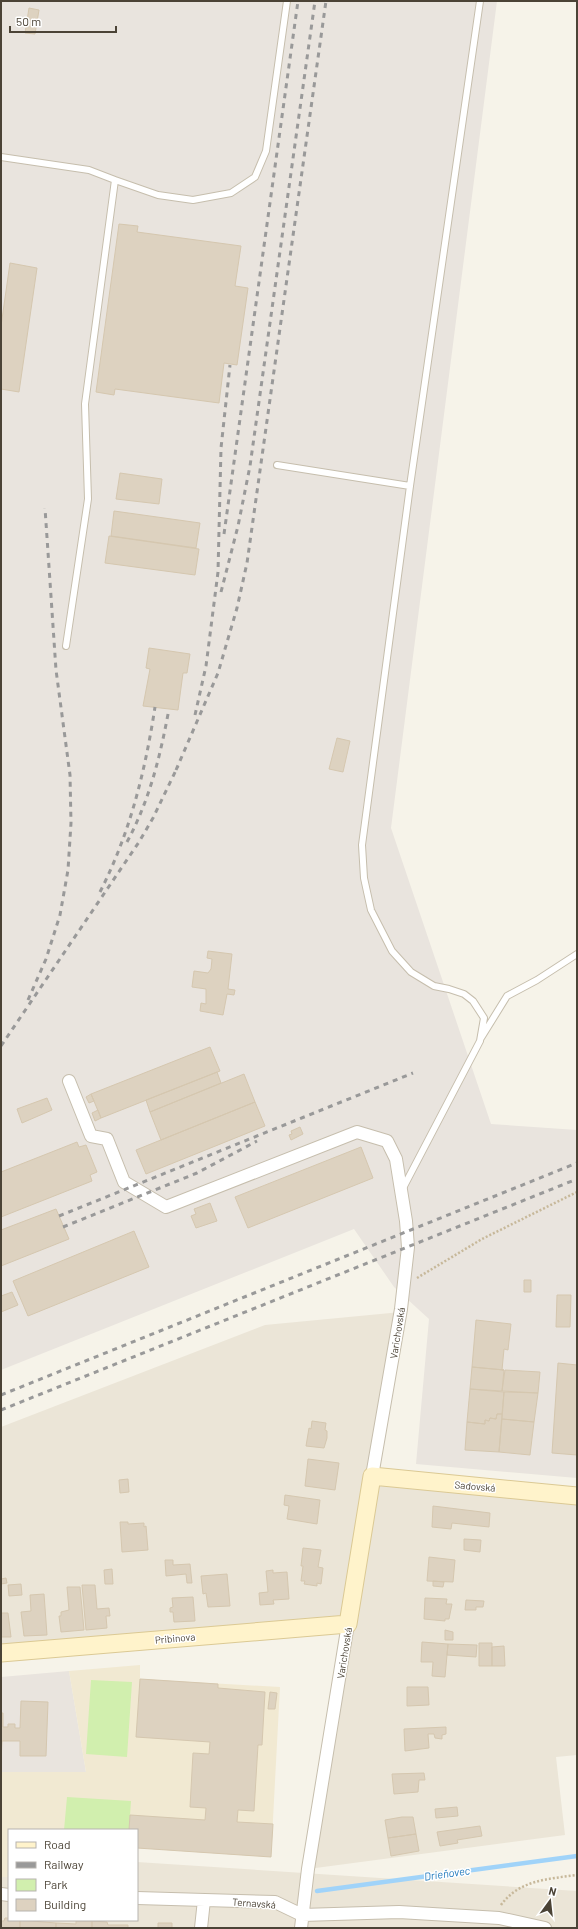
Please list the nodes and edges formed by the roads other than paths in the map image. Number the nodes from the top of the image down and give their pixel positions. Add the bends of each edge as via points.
1 (287, 1) edge
2 (480, 1) edge
3 (1, 157) edge
4 (115, 180) junction
5 (277, 465) dead end
6 (410, 486) junction
7 (66, 646) dead end
8 (577, 954) edge
9 (480, 1041) junction
10 (69, 1081) dead end
11 (402, 1192) junction
12 (372, 1476) junction
13 (577, 1496) edge
14 (348, 1624) junction
15 (1, 1653) edge
16 (138, 1898) edge
17 (204, 1900) junction
18 (302, 1915) junction
19 (478, 1922) edge
20 (202, 1928) edge
21 (301, 1928) edge
22 (545, 1928) edge

1 - 4 lane via 266,151 255,177 230,193 193,200 158,195
2 - 6 lane
3 - 4 lane via 89,170
4 - 7 lane via 85,404 88,500
5 - 6 lane
6 - 9 lane via 362,845 364,878 371,910 392,951 412,972 434,986 464,994 473,1001 484,1018
8 - 9 lane via 507,996
9 - 11 lane
10 - 11 street, Varichovská via 91,1136 107,1139 124,1182 166,1207 357,1132 387,1141 396,1159
11 - 12 street, Varichovská via 408,1247 401,1313
12 - 13 street, Sadovská
12 - 14 street, Varichovská
14 - 15 street, Pribinova
14 - 18 street, Varichovská
16 - 17 street, Ternavská
17 - 18 street, Ternavská via 275,1902
17 - 20 street
18 - 19 street via 399,1912
18 - 21 street, Varichovská
19 - 22 street via 499,1918

